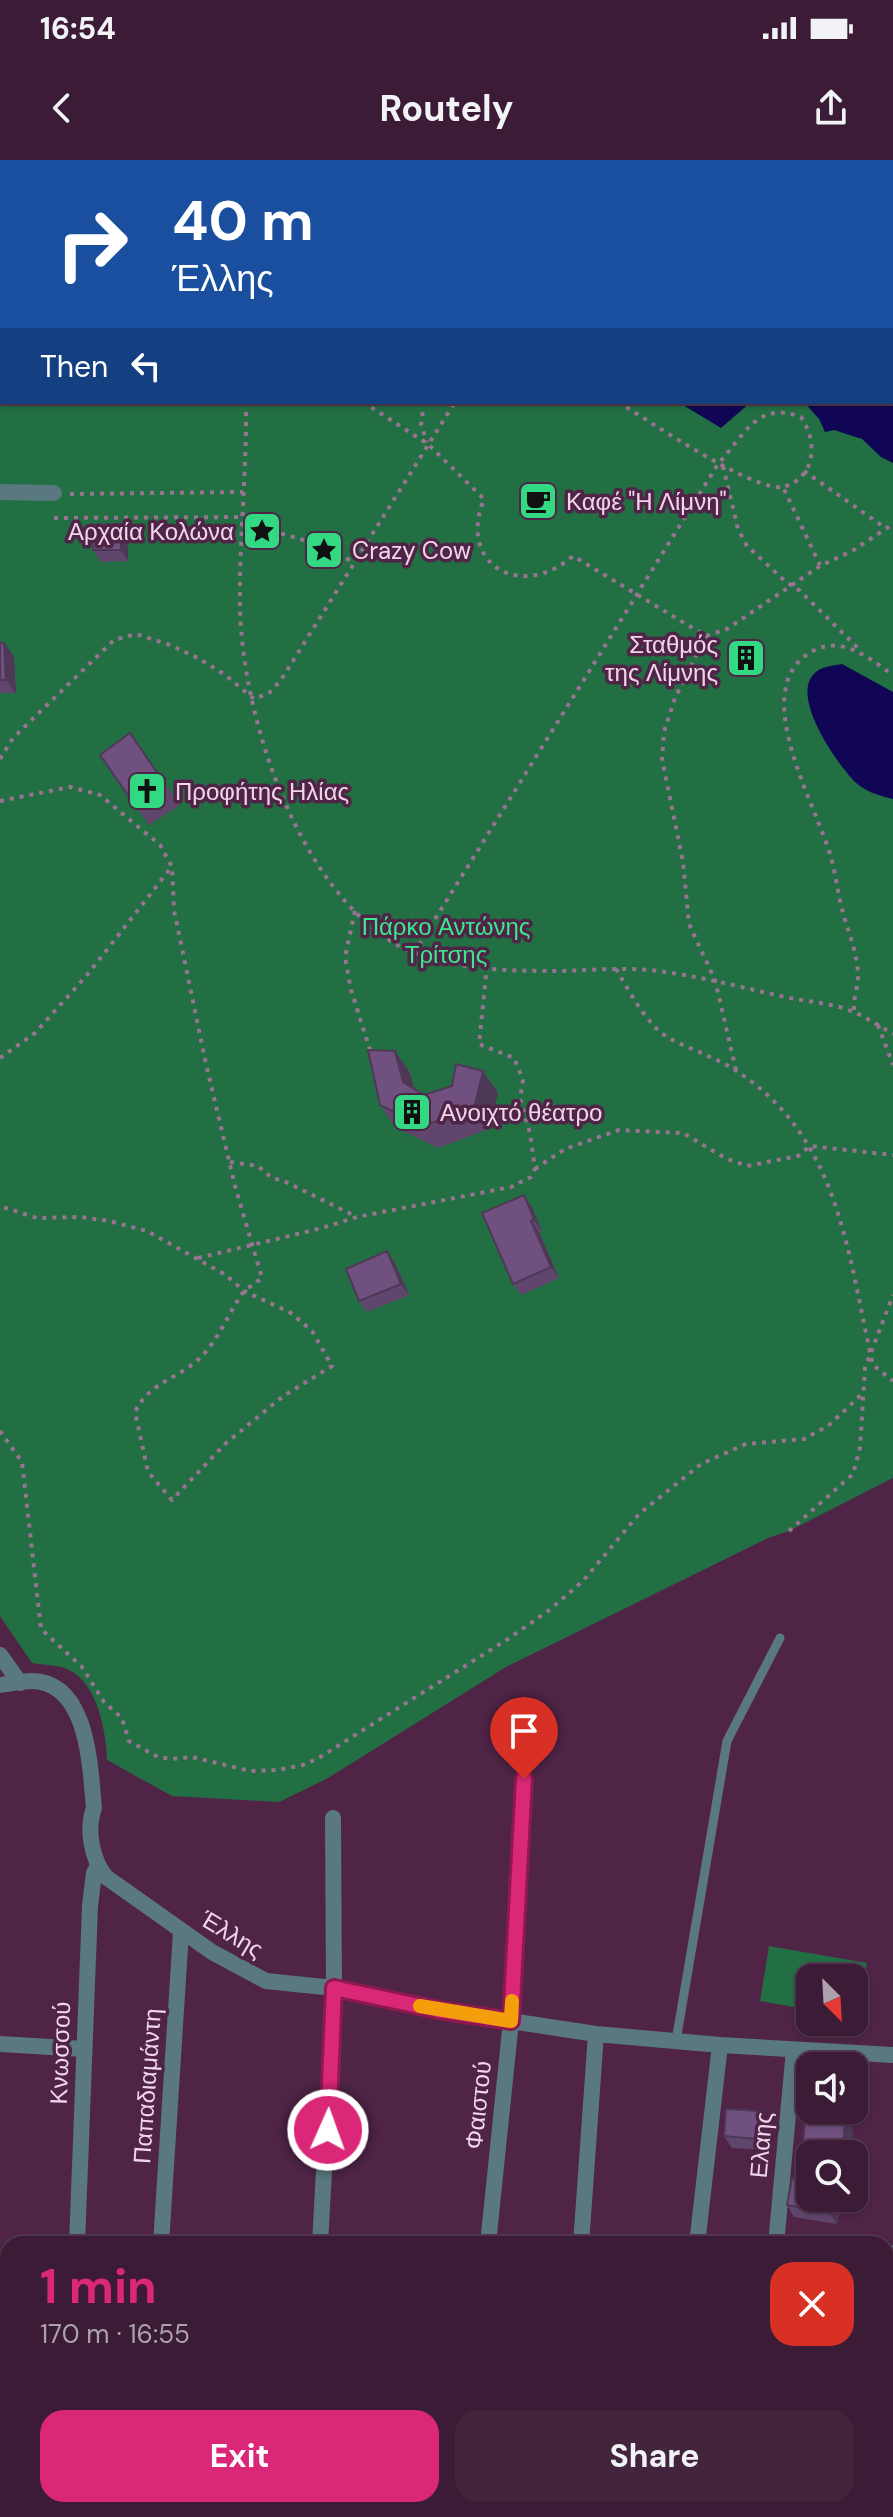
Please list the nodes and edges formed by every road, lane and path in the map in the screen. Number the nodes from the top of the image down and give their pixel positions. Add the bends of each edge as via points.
1 (246, 404) edge
2 (366, 404) edge
3 (424, 404) edge
4 (454, 404) edge
5 (621, 404) edge
6 (428, 444) junction
7 (720, 465) junction
8 (804, 471) junction
9 (783, 487) junction
10 (0, 492) edge
11 (243, 492) junction
12 (54, 493) joint
13 (242, 517) junction
14 (54, 518) dead end
15 (893, 524) edge
16 (242, 525) junction
17 (885, 528) junction
18 (355, 563) junction
19 (820, 566) junction
20 (791, 585) junction
21 (635, 595) junction
22 (706, 636) junction
23 (862, 651) junction
24 (893, 675) edge
25 (254, 699) junction
26 (0, 759) edge
27 (0, 801) edge
28 (172, 867) junction
29 (355, 911) junction
30 (414, 953) junction
31 (487, 966) junction
32 (616, 969) junction
33 (715, 980) junction
34 (854, 1012) junction
35 (878, 1025) junction
36 (893, 1034) edge
37 (371, 1053) edge
38 (0, 1058) edge
39 (893, 1065) edge
40 (736, 1071) junction
41 (810, 1146) junction
42 (893, 1155) edge
43 (230, 1162) junction
44 (535, 1169) junction
45 (0, 1206) edge
46 (357, 1217) junction
47 (253, 1244) junction
48 (198, 1258) junction
49 (244, 1291) junction
50 (893, 1295) edge
51 (870, 1355) junction
52 (893, 1381) edge
53 (861, 1395) junction
54 (0, 1431) edge
55 (789, 1531) dead end
56 (780, 1638) dead end
57 (0, 1655) edge
58 (20, 1683) junction
59 (0, 1685) edge
60 (524, 1779) dead end
61 (333, 1818) dead end
62 (98, 1866) junction
63 (181, 1932) junction
64 (334, 1988) junction
65 (511, 2021) junction
66 (596, 2034) junction
67 (676, 2041) junction
68 (0, 2044) edge
69 (720, 2045) junction
70 (84, 2049) junction
71 (794, 2050) junction
72 (893, 2055) edge
73 (77, 2236) edge
74 (162, 2236) edge
75 (320, 2236) edge
76 (489, 2236) edge
77 (582, 2236) edge
78 (698, 2236) edge
79 (777, 2236) edge

1 - 11 path
2 - 6 path
3 - 6 path via 421,425
4 - 6 path
5 - 7 path
6 - 18 path
6 - 21 path via 484,499 478,535 482,549 505,573 527,578 554,570 573,556
7 - 8 path via 761,416 778,411 801,417 810,429 813,451
7 - 9 path
7 - 20 path via 747,546
7 - 21 path
8 - 9 path
8 - 17 path
9 - 19 path
10 - 12 street
11 - 12 path
11 - 13 path
13 - 14 path
13 - 16 path
15 - 17 path
16 - 18 path via 300,537
16 - 25 path via 240,608
17 - 19 path
18 - 25 path via 281,680
19 - 20 path
20 - 22 path via 727,629
20 - 23 path
21 - 22 path
21 - 30 path
22 - 33 path via 675,698 662,759 683,862 689,924
23 - 24 path
23 - 34 path via 835,646 809,653 793,671 785,705 795,766 832,859 855,956
25 - 26 path via 198,658 136,634 114,640 13,738
25 - 29 path via 289,812 331,883
27 - 28 path via 70,787 100,795 160,845
28 - 38 path via 35,1033
28 - 43 path via 174,910
29 - 30 path
29 - 37 path via 345,957
30 - 31 path
31 - 32 path
31 - 44 path via 479,1044 514,1058 523,1080 520,1099
32 - 33 path
32 - 40 path via 658,1031
33 - 34 path
33 - 40 path
34 - 35 path
35 - 36 path
35 - 39 path
40 - 41 path via 777,1103
41 - 42 path
41 - 44 path via 798,1156 747,1166 683,1133 619,1130 565,1149
41 - 51 path via 840,1214
43 - 46 path via 258,1166 272,1178
43 - 47 path
44 - 46 path via 511,1187
45 - 48 path via 37,1218 109,1221 147,1231
46 - 47 path
47 - 48 path
47 - 49 path via 262,1278
48 - 49 path
49 - 49 path via 291,1313 312,1331 332,1366 282,1397 225,1444 172,1500 148,1472 135,1412 146,1393 204,1354
50 - 51 path
51 - 52 path via 873,1365
51 - 53 path
53 - 54 path via 828,1426 804,1439 746,1444 701,1464 639,1514 583,1581 548,1611 317,1759 278,1770 250,1771 192,1757 158,1757 129,1741 122,1718 104,1702 82,1667 41,1629 22,1462
53 - 55 path via 860,1448 853,1474
56 - 67 lane via 727,1741
57 - 58 street
58 - 59 street
58 - 62 street via 42,1682 62,1693 78,1718 86,1738
60 - 65 street, Φαιστού
61 - 64 street
62 - 63 street, Έλλης via 118,1888
62 - 70 street, Κνωσσού via 90,1906
63 - 64 street, Έλλης via 266,1981
63 - 74 street, Παπαδιαμάντη
64 - 65 street, Έλλης
64 - 75 street
65 - 66 street, Έλλης
65 - 76 street, Φαιστού
66 - 67 street, Έλλης
66 - 77 street
67 - 69 street, Έλλης
68 - 70 street
69 - 71 street, Έλλης
69 - 78 street
70 - 73 street, Κνωσσού
71 - 72 street, Έλλης
71 - 79 street, Ελαης

